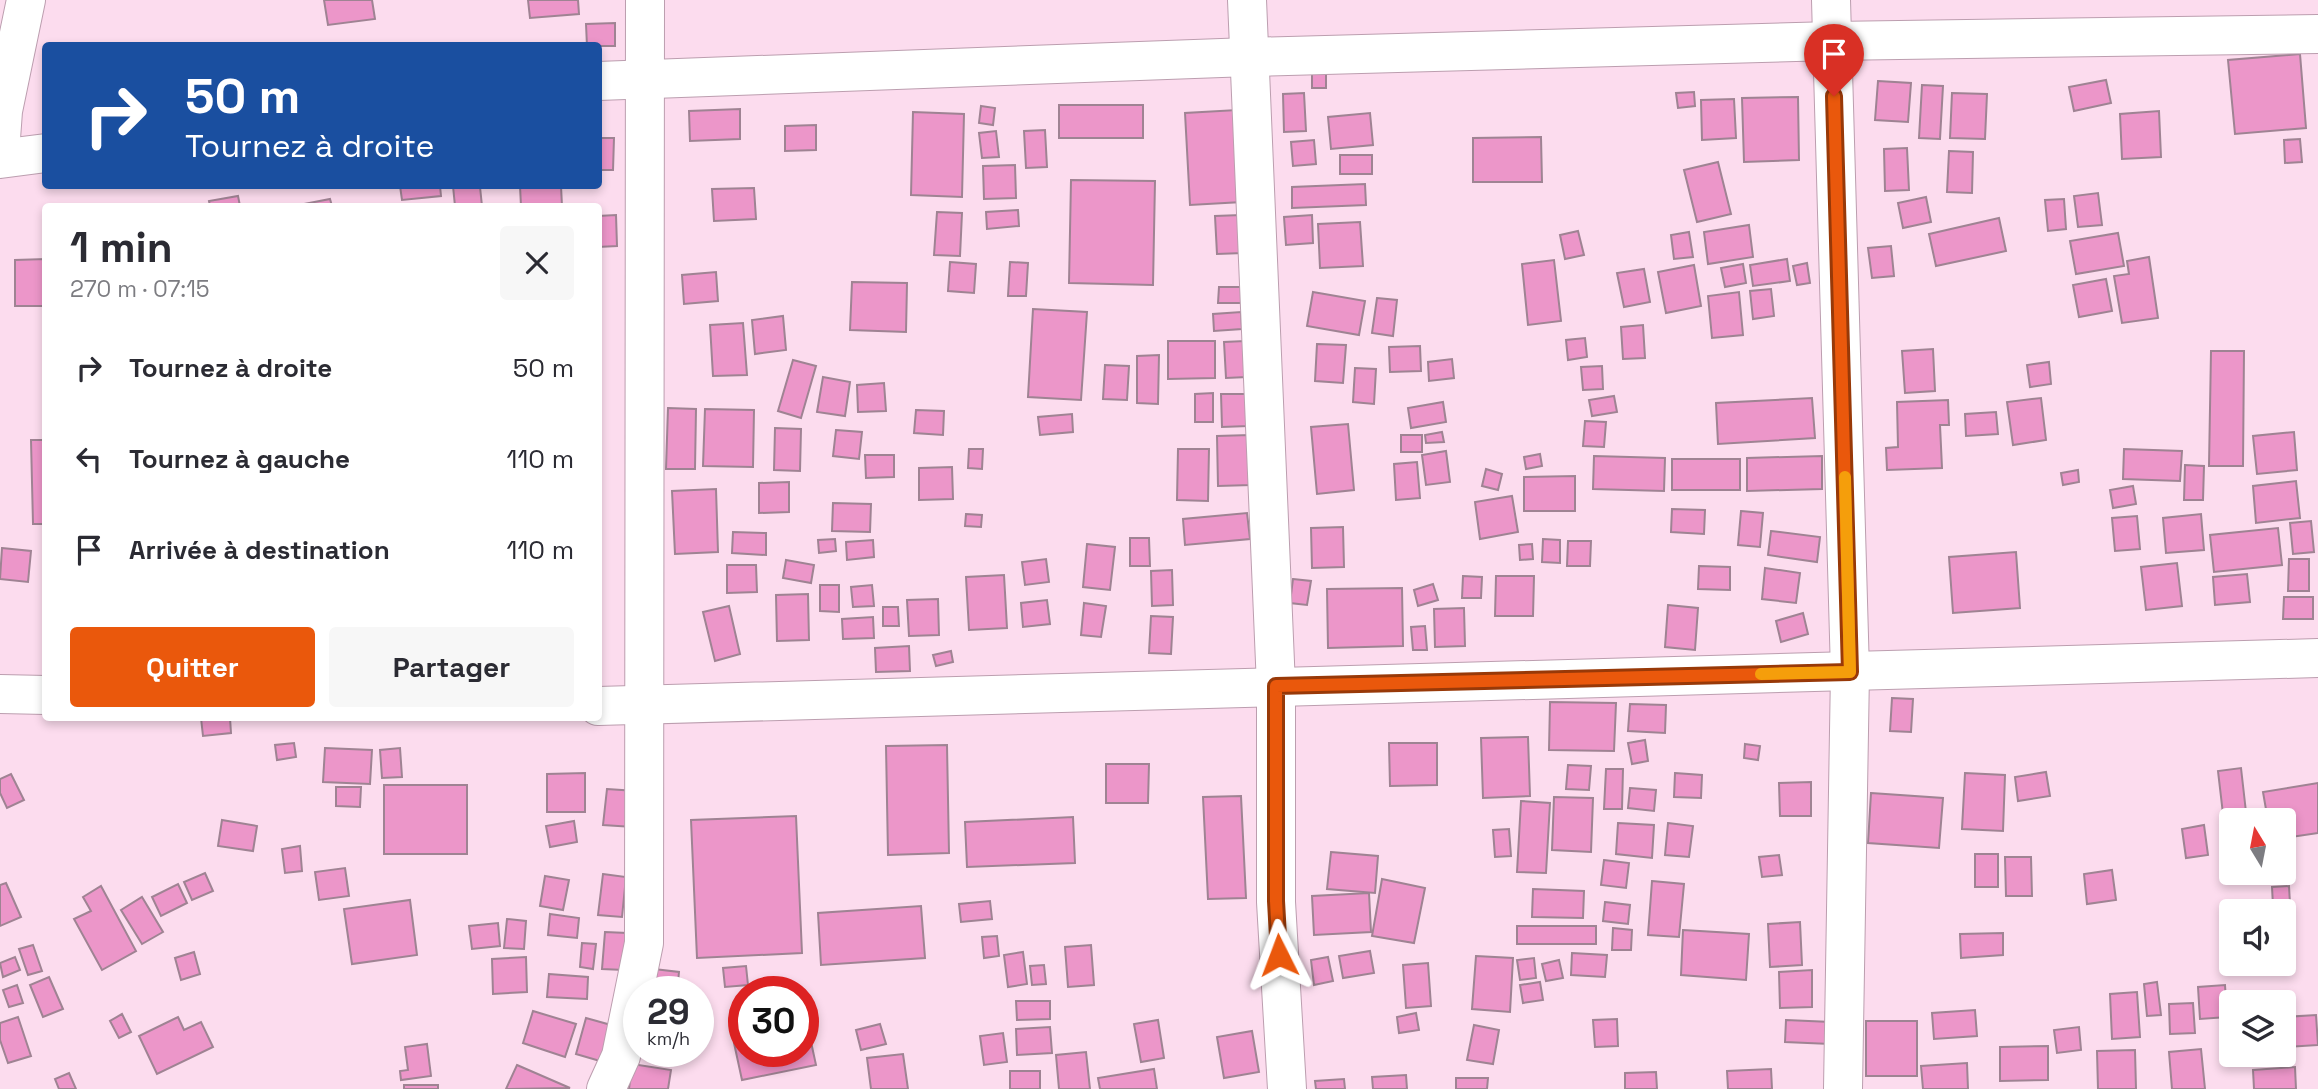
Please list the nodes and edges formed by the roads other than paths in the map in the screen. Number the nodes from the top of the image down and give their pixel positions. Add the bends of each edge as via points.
1 (26, 0) edge
2 (645, 0) edge
3 (1247, 0) edge
4 (1831, 0) edge
5 (2318, 34) edge
6 (1832, 41) junction
7 (1249, 57) junction
8 (646, 78) junction
9 (602, 80) edge
10 (0, 152) edge
11 (42, 154) edge
12 (0, 159) edge
13 (2318, 658) edge
14 (1850, 672) junction
15 (1276, 686) junction
16 (0, 694) edge
17 (42, 695) edge
18 (602, 706) edge
19 (645, 706) junction
20 (606, 1089) edge
21 (1287, 1089) edge
22 (1843, 1089) edge

1 - 10 street via 3,111
2 - 8 street
3 - 7 street
4 - 6 street
5 - 6 street
6 - 7 street
6 - 14 street
7 - 8 street
7 - 15 street
8 - 9 street
8 - 19 street
11 - 12 street
13 - 14 street
14 - 15 street
14 - 22 street
15 - 19 street
15 - 21 street via 1276,901
16 - 17 street
18 - 19 street
19 - 20 street via 645,943 621,1056

